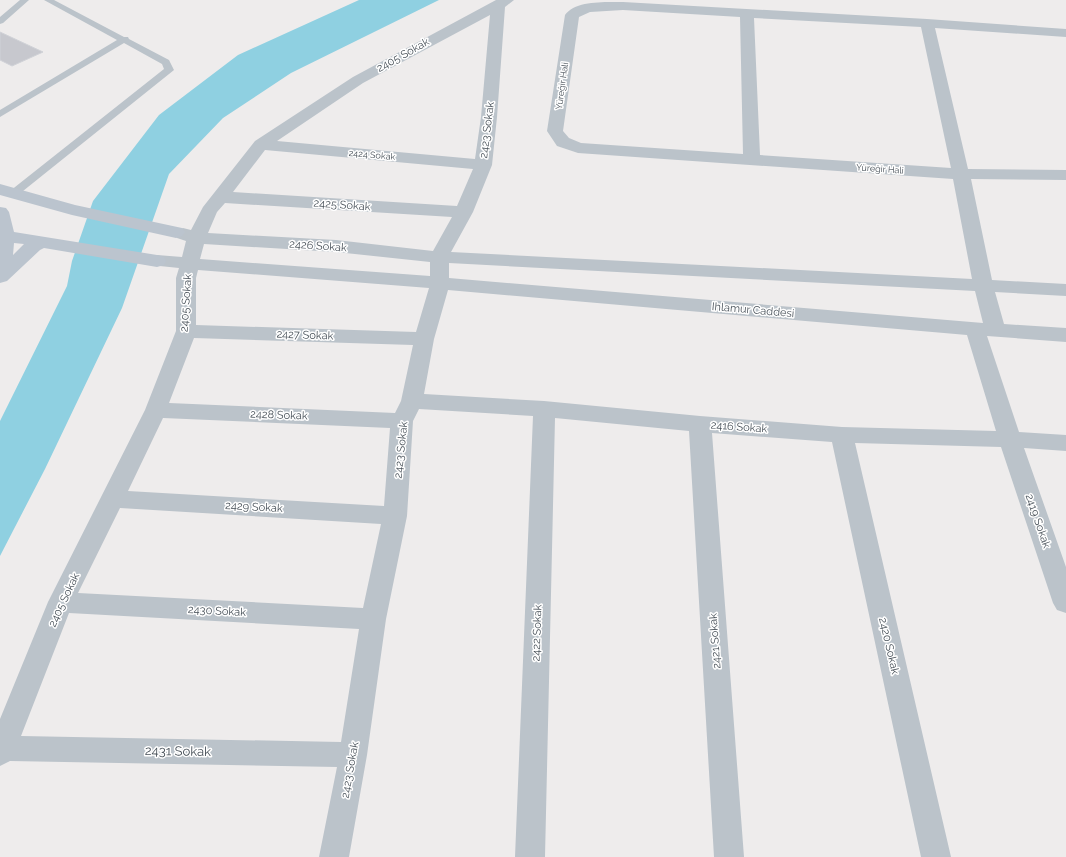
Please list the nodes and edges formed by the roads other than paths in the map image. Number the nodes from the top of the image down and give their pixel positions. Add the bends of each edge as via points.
1 (25, 0) edge
2 (48, 0) edge
3 (503, 3) edge
4 (747, 13) junction
5 (0, 21) edge
6 (927, 23) junction
7 (1066, 33) edge
8 (125, 40) junction
9 (0, 114) edge
10 (261, 145) junction
11 (752, 160) junction
12 (483, 165) junction
13 (961, 174) junction
14 (1066, 175) edge
15 (7, 191) edge
16 (220, 197) junction
17 (0, 212) edge
18 (464, 212) junction
19 (176, 232) joint
20 (3, 235) edge
21 (196, 238) junction
22 (50, 243) junction
23 (439, 257) junction
24 (157, 261) joint
25 (190, 263) junction
26 (0, 276) edge
27 (440, 283) junction
28 (983, 285) junction
29 (1066, 290) edge
30 (985, 330) junction
31 (186, 331) junction
32 (1066, 335) edge
33 (424, 339) junction
34 (412, 401) junction
35 (544, 409) junction
36 (156, 410) junction
37 (402, 421) junction
38 (700, 424) junction
39 (842, 435) junction
40 (1010, 439) junction
41 (1066, 443) edge
42 (113, 499) junction
43 (395, 516) junction
44 (61, 602) junction
45 (1066, 602) edge
46 (373, 619) junction
47 (1, 751) edge
48 (353, 755) junction
49 (334, 857) edge
50 (530, 857) edge
51 (729, 857) edge
52 (936, 857) edge

1 - 5 lane
2 - 8 lane
3 - 10 street, 2405 Sokak via 358,80
3 - 12 street, 2423 Sokak
4 - 6 street, Yüreğir Hali
4 - 11 street
4 - 11 street, Yüreğir Hali via 623,6 581,9 572,15 555,131 563,142 578,148
6 - 7 street, Yüreğir Hali
6 - 13 street
8 - 9 lane
8 - 15 lane via 166,62 169,70
10 - 12 street, 2424 Sokak
10 - 16 street, 2405 Sokak
11 - 13 street, Yüreğir Hali
12 - 18 street, 2423 Sokak
13 - 14 street, Yüreğir Hali
13 - 28 street
15 - 19 main road via 72,210
16 - 18 street, 2425 Sokak
16 - 21 street, 2405 Sokak via 209,211
17 - 20 main road
18 - 23 street, 2423 Sokak
19 - 21 street, 2426 Sokak
20 - 22 main road
20 - 26 main road
21 - 23 street, 2426 Sokak via 336,246
21 - 25 street, 2405 Sokak
22 - 24 main road
22 - 26 main road via 33,246
23 - 27 street, 2423 Sokak
23 - 28 street
24 - 25 street, Ihlamur Caddesi
25 - 27 street, Ihlamur Caddesi
25 - 31 street, 2405 Sokak via 186,278
27 - 30 street, Ihlamur Caddesi
27 - 33 street, 2423 Sokak
28 - 29 street
28 - 30 street
30 - 32 street, Ihlamur Caddesi
30 - 40 street, 2419 Sokak
31 - 33 street, 2427 Sokak
31 - 36 street, 2405 Sokak
33 - 34 street, 2423 Sokak
34 - 35 street, 2416 Sokak
34 - 37 street, 2423 Sokak
35 - 38 street, 2416 Sokak
35 - 50 street, 2422 Sokak
36 - 37 street, 2428 Sokak
36 - 42 street, 2405 Sokak
37 - 43 street, 2423 Sokak
38 - 39 street, 2416 Sokak
38 - 51 street, 2421 Sokak
39 - 40 street, 2416 Sokak
39 - 52 street, 2420 Sokak
40 - 41 street, 2416 Sokak
40 - 45 street, 2419 Sokak
42 - 43 street, 2429 Sokak
42 - 44 street, 2405 Sokak
43 - 46 street, 2423 Sokak
44 - 46 street, 2430 Sokak
44 - 47 street, 2405 Sokak
46 - 48 street, 2423 Sokak
47 - 48 street, 2431 Sokak
48 - 49 street, 2423 Sokak

